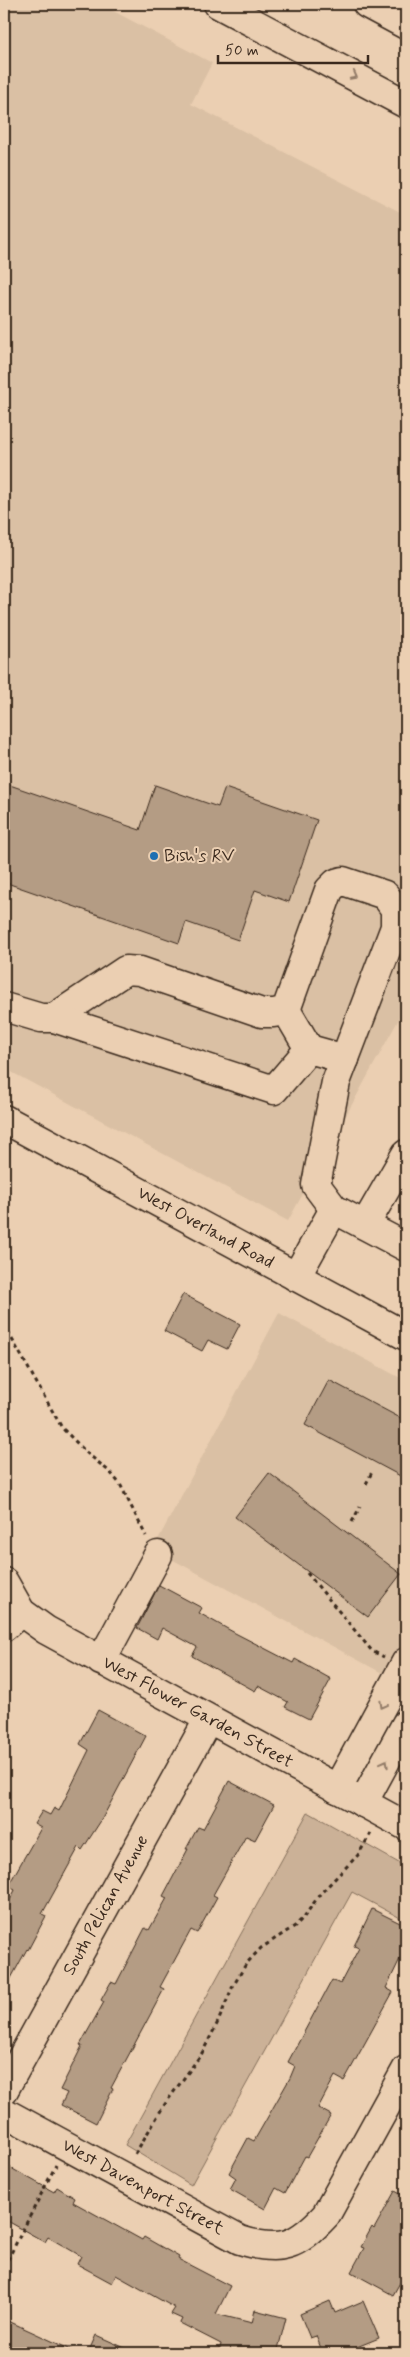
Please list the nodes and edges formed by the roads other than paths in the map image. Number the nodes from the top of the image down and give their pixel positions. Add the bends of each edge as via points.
1 (218, 4) edge
2 (367, 4) edge
3 (406, 24) edge
4 (406, 104) edge
5 (4, 1007) edge
6 (286, 1010) junction
7 (54, 1018) junction
8 (309, 1049) junction
9 (345, 1059) junction
10 (4, 1119) edge
11 (406, 1154) edge
12 (334, 1209) junction
13 (365, 1225) junction
14 (406, 1247) edge
15 (296, 1277) junction
16 (406, 1336) edge
17 (158, 1555) road end
18 (4, 1582) edge
19 (12, 1620) edge
20 (396, 1660) edge
21 (101, 1661) junction
22 (208, 1720) junction
23 (406, 1724) edge
24 (337, 1789) junction
25 (364, 1803) junction
26 (406, 1826) edge
27 (406, 2070) edge
28 (4, 2090) edge
29 (4, 2112) edge

1 -> 4 main road
2 - 3 main road
5 - 7 main road via 41,1018
6 - 7 main road via 262,1012 140,971 126,970
6 - 8 main road
6 - 9 main road via 328,890 343,881 385,895 395,909 395,927
7 - 8 main road via 274,1090
8 - 9 main road
9 - 12 main road via 336,1082 316,1185
10 - 15 main road, West Overland Road
11 - 13 main road
12 - 13 main road
12 - 15 main road
13 - 14 main road
15 - 16 main road, West Overland Road
17 - 21 main road
18 - 19 main road, West Flower Garden Street
19 - 21 main road, West Flower Garden Street via 46,1630
20 -> 24 main road
21 - 22 main road, West Flower Garden Street
22 - 24 main road, West Flower Garden Street
22 - 28 main road, South Pelican Avenue
25 -> 23 main road
24 - 25 main road, West Flower Garden Street
25 - 26 main road, West Flower Garden Street
27 - 29 main road, West Davenport Street via 326,2215 308,2234 286,2245 262,2247 240,2240

